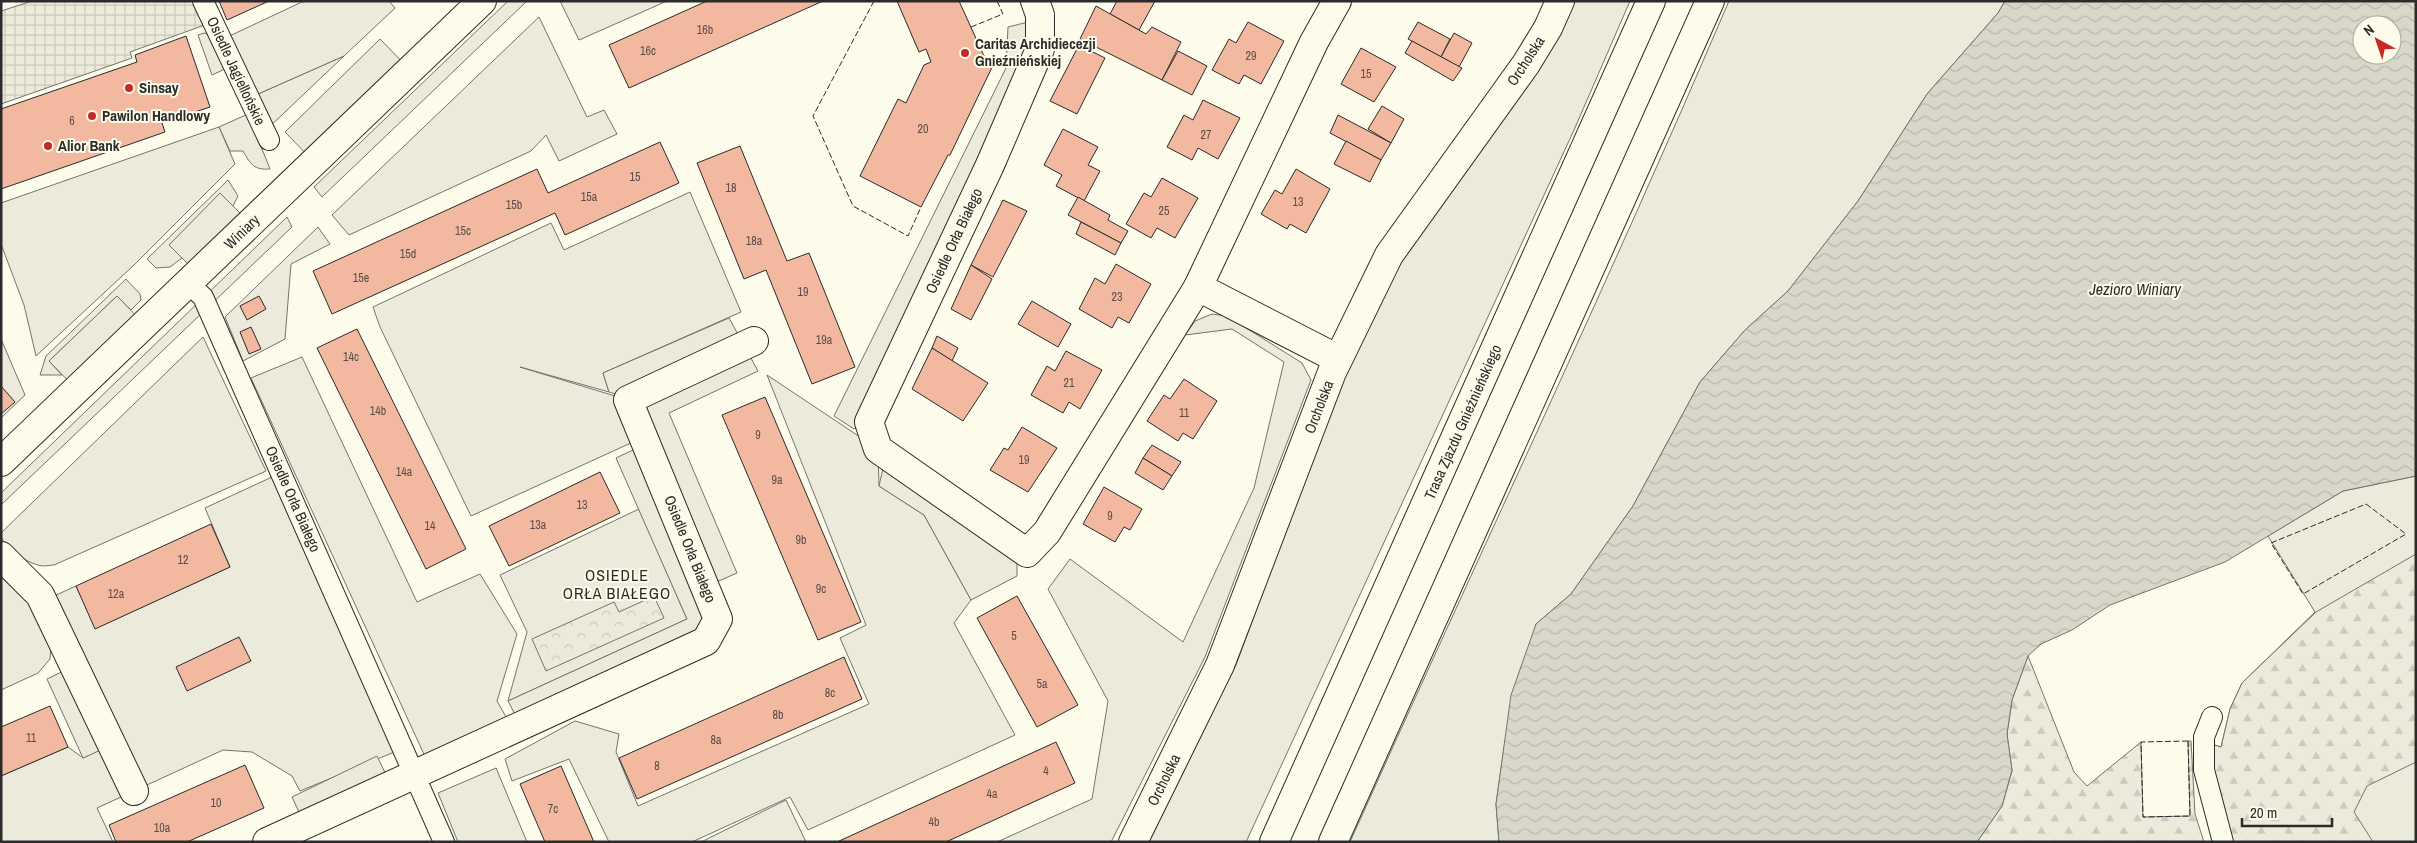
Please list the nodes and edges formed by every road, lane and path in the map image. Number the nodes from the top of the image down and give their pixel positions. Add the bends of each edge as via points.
1 (203, 1) edge
2 (1035, 1) edge
3 (1337, 1) edge
4 (1560, 1) edge
5 (1651, 1) edge
6 (1710, 1) edge
7 (481, 2) edge
8 (269, 140) dead end
9 (188, 283) junction
10 (1198, 287) junction
11 (754, 342) dead end
12 (1338, 359) junction
13 (1, 462) edge
14 (1, 556) edge
15 (2212, 717) dead end
16 (416, 774) junction
17 (134, 791) dead end
18 (267, 842) edge
19 (444, 842) edge
20 (1133, 842) edge
21 (1274, 842) edge
22 (1333, 842) edge
23 (2223, 842) edge

1 - 8 street, Osiedle Jagiellońskie
2 - 10 street, Osiedle Orła Białego via 1040,15 1040,49 990,165 869,422 878,449 1027,554 1047,532
3 - 10 street via 1310,50
4 - 12 street, Orcholska via 1526,64 1389,254
5 - 21 street, Trasa Zjazdu Gnieźnieńskiego
6 - 22 street
7 - 9 street, Winiary
9 - 13 street, Winiary
9 - 16 street, Osiedle Orła Białego via 203,297
10 - 12 street
11 - 16 street, Osiedle Orła Białego via 628,400 718,619 706,642
12 - 20 street, Orcholska via 1220,665
14 - 17 street via 40,595
15 - 23 street via 2204,738 2204,770
16 - 18 street, Osiedle Orła Białego
16 - 19 street, Osiedle Orła Białego

